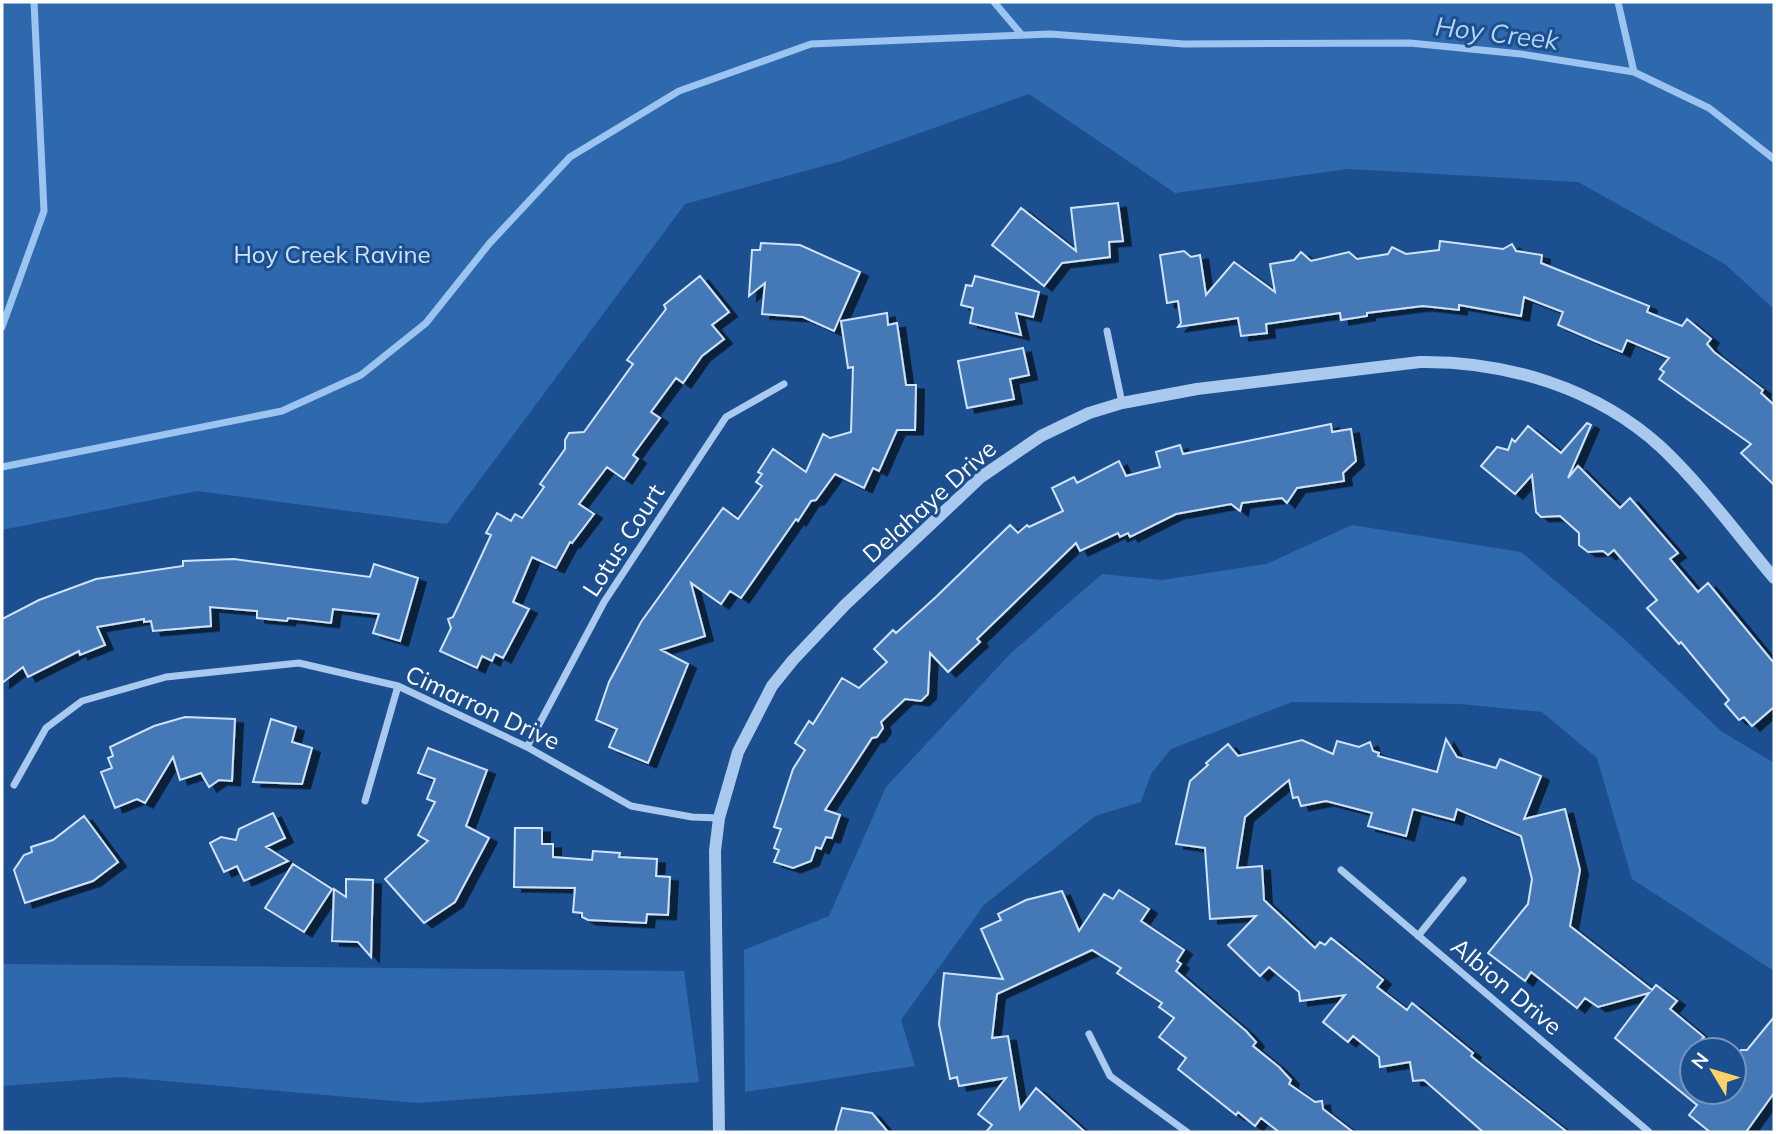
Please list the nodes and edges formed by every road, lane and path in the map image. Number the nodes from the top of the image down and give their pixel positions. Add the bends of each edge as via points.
1 (1107, 331) dead end
2 (784, 384) dead end
3 (1122, 403) junction
4 (1774, 578) edge
5 (398, 686) junction
6 (527, 747) junction
7 (14, 785) dead end
8 (365, 801) dead end
9 (719, 818) junction
10 (1340, 870) dead end
11 (1463, 880) dead end
12 (1418, 936) junction
13 (1089, 1034) dead end
14 (719, 1132) edge
15 (1187, 1132) edge
16 (1649, 1132) edge

1 - 3 street
2 - 6 street, Lotus Court via 726,417 604,602
3 - 4 street, Delahaye Drive via 1197,389 1420,362 1485,366 1532,376 1605,407 1661,448
3 - 9 street, Delahaye Drive via 1065,423 1003,460 814,636 772,686 756,715 738,752
5 - 6 street, Cimarron Drive
5 - 7 street, Cimarron Drive via 299,663 166,677 82,701 46,728
5 - 8 street
6 - 9 street, Cimarron Drive via 631,806
9 - 14 street, Delahaye Drive via 715,851
10 - 12 street, Albion Drive
11 - 12 street
12 - 16 street, Albion Drive
13 - 15 street via 1110,1076

